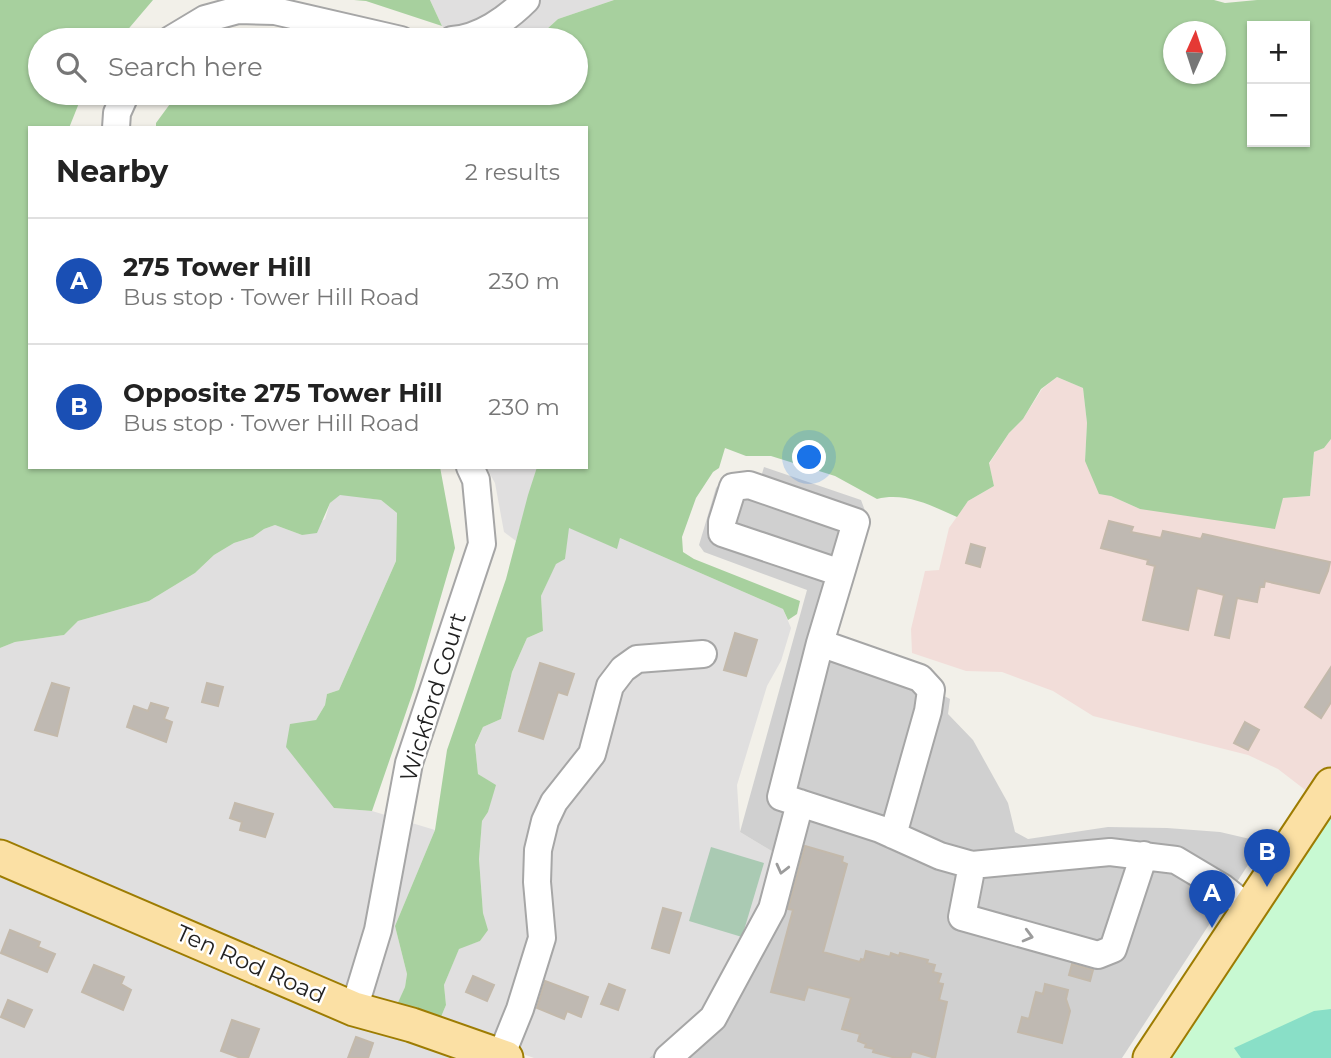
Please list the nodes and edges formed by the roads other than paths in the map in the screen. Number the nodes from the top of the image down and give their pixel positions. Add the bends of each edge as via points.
1 (526, 0) edge
2 (190, 28) edge
3 (349, 28) edge
4 (489, 28) edge
5 (121, 105) edge
6 (116, 126) edge
7 (471, 469) edge
8 (841, 573) junction
9 (820, 643) junction
10 (703, 654) dead end
11 (1331, 785) edge
12 (800, 803) junction
13 (893, 835) junction
14 (1144, 855) junction
15 (0, 857) edge
16 (972, 865) junction
17 (1248, 908) junction
18 (354, 1009) junction
19 (504, 1057) edge
20 (668, 1058) edge
21 (1150, 1058) edge

1 - 4 street
2 - 3 street via 238,10 275,11
5 - 6 street
7 - 18 street, Wickford Court via 482,544 409,763 378,930
8 - 8 street via 722,533 733,487 750,485 856,522
8 - 9 street
9 - 12 street via 780,797
9 - 13 street via 920,678 931,690
10 - 19 street via 637,659 610,686 593,754 554,802 545,821 537,850 542,938
11 - 17 main road
12 - 13 street
12 -> 20 street via 772,909 713,1018
13 - 16 street
14 - 16 street via 1111,852
16 -> 14 street via 962,918 1098,955 1113,948
14 - 17 street via 1176,860
15 - 18 main road, Ten Rod Road
17 - 21 main road
18 - 19 main road, Ten Rod Road

